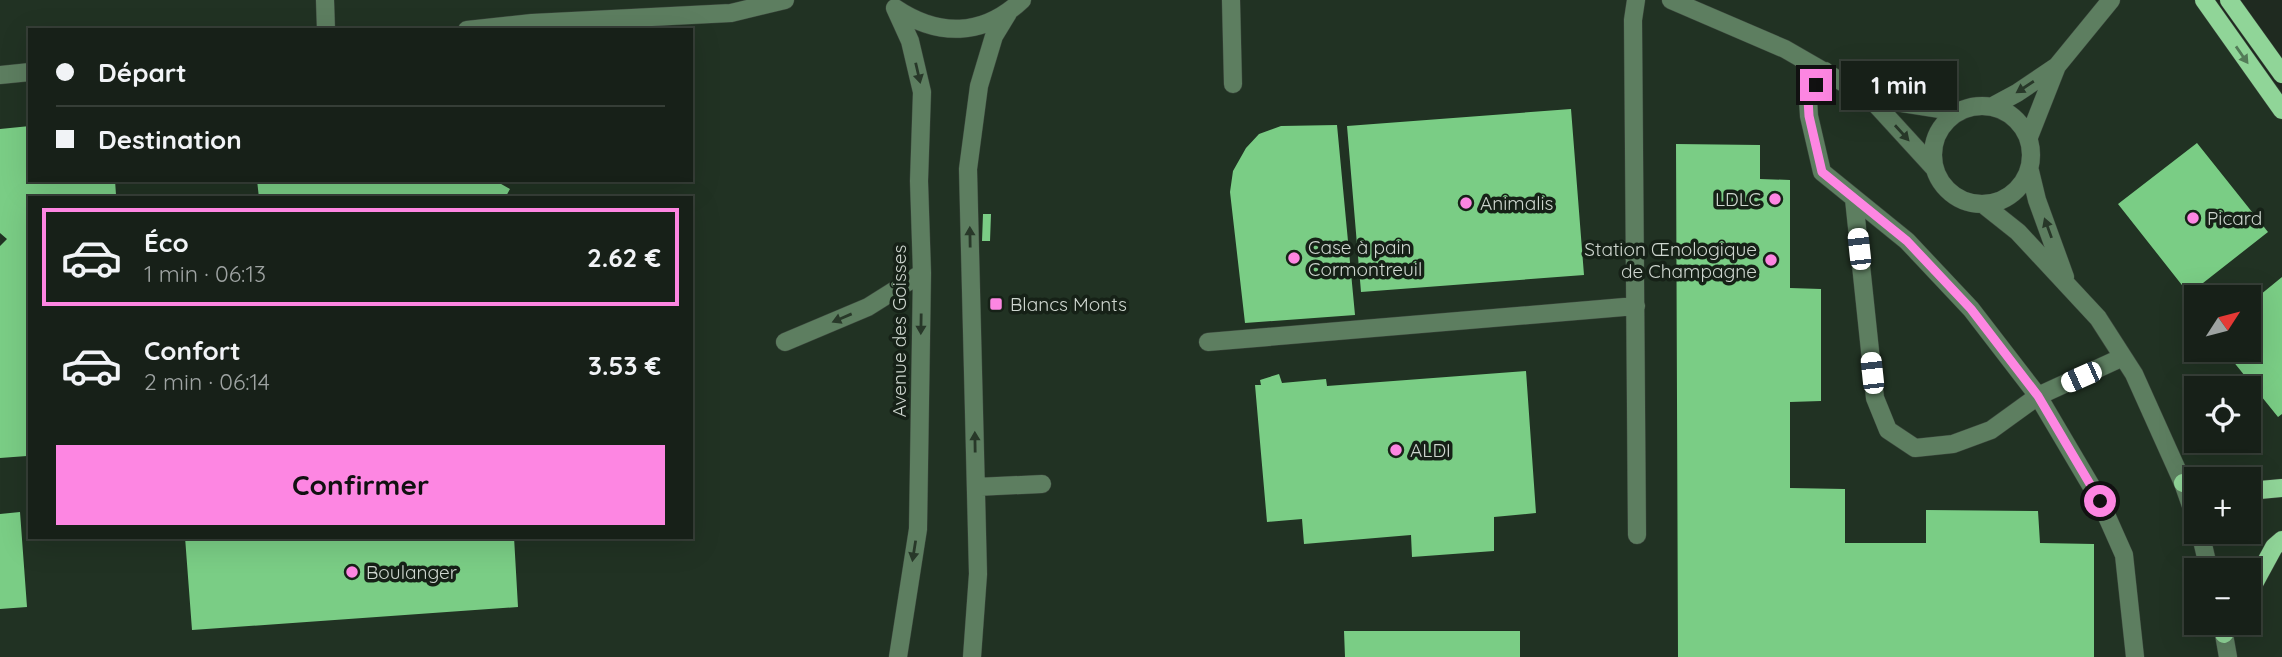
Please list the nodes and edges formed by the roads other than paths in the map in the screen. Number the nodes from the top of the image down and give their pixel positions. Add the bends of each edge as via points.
1 (325, 0) edge
2 (785, 0) edge
3 (1231, 0) edge
4 (1636, 0) edge
5 (1671, 0) edge
6 (2111, 0) edge
7 (2204, 0) edge
8 (2229, 0) edge
9 (1018, 3) edge
10 (892, 4) edge
11 (514, 27) edge
12 (532, 27) edge
13 (326, 28) edge
14 (2057, 66) junction
15 (1825, 71) junction
16 (28, 72) edge
17 (2282, 74) edge
18 (0, 75) edge
19 (1233, 84) dead end
20 (1870, 98) junction
21 (1991, 107) junction
22 (2282, 110) edge
23 (1959, 112) junction
24 (2029, 137) junction
25 (1935, 169) junction
26 (2030, 171) junction
27 (1854, 199) junction
28 (1984, 205) junction
29 (922, 273) junction
30 (2068, 285) junction
31 (1636, 306) junction
32 (785, 342) dead end
33 (1208, 342) dead end
34 (2123, 357) junction
35 (2038, 396) junction
36 (2184, 473) edge
37 (1042, 484) dead end
38 (976, 487) junction
39 (2282, 488) edge
40 (2261, 490) edge
41 (1637, 535) dead end
42 (2282, 540) edge
43 (2261, 571) edge
44 (2227, 635) edge
45 (898, 657) edge
46 (972, 657) edge
47 (2135, 657) edge
48 (2228, 657) edge

1 - 13 street
2 - 12 street via 731,13
3 - 19 street
4 - 31 street
5 - 15 street via 1785,48
6 - 14 street
7 -> 22 main road
8 - 17 main road
9 - 10 street via 986,24 963,29 916,21
38 -> 9 street via 968,169 979,86 994,36
10 -> 29 street, Avenue des Goisses via 910,41 922,92
11 - 12 street
14 -> 21 street
14 - 24 street
15 - 20 street
15 - 27 street via 1808,99 1809,116 1822,172
16 - 18 street
20 - 23 street
20 -> 25 street
21 - 23 street via 1974,106
21 - 24 street via 2013,117
23 - 25 street via 1945,122 1937,136
24 - 26 street
25 - 28 street via 1945,188 1963,201
26 - 28 street via 2020,188 2004,201
30 -> 26 street
27 - 35 street via 1907,241 1971,309
27 - 35 street via 1875,398 1888,430 1915,448 1953,444 1991,430
28 - 30 street via 2018,232
29 -> 32 street via 868,307
29 -> 45 street, Avenue des Goisses via 918,529
30 - 34 street via 2098,318
31 - 33 street
31 - 41 street
34 - 35 street
34 - 36 street
35 - 47 street via 2100,501 2124,555
37 - 38 street
38 - 46 street via 978,574
39 - 40 main road
42 - 43 main road
44 - 48 street

